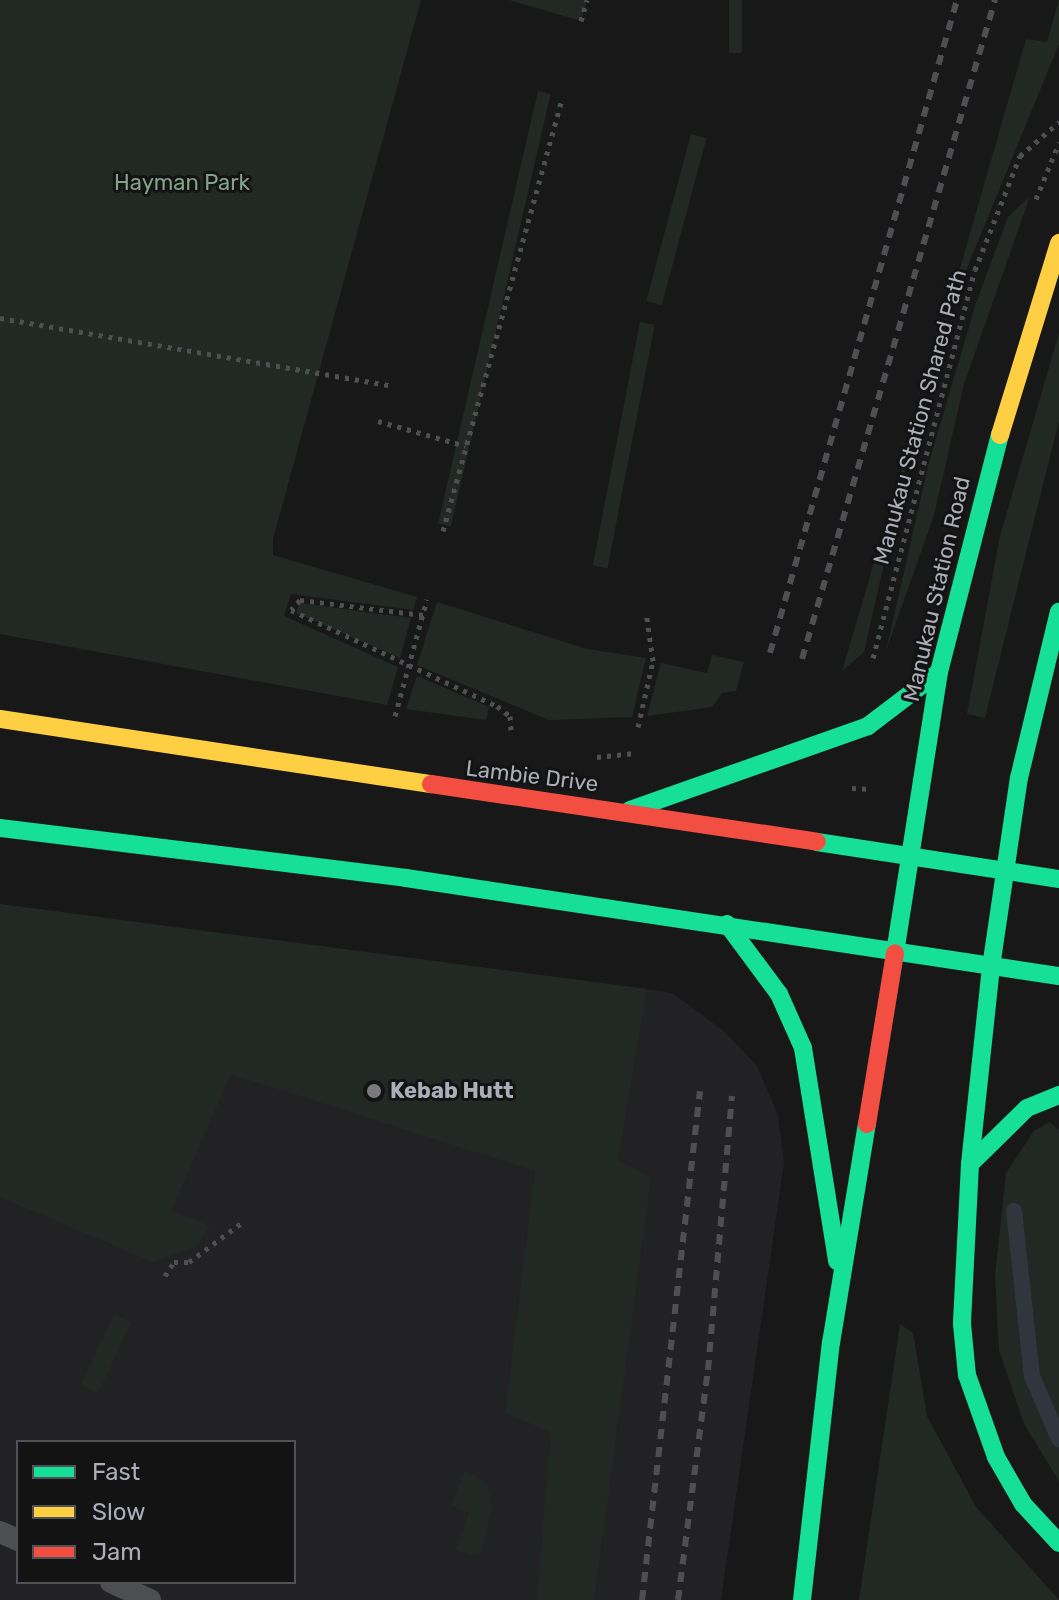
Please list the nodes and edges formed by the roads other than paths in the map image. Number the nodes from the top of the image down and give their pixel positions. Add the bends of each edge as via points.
1 (1059, 243) edge
2 (1059, 612) edge
3 (939, 672) junction
4 (0, 719) edge
5 (624, 812) junction
6 (0, 828) edge
7 (907, 856) junction
8 (1006, 871) junction
9 (1059, 879) edge
10 (727, 924) junction
11 (895, 953) junction
12 (991, 967) junction
13 (1059, 976) edge
14 (1059, 1095) edge
15 (970, 1164) junction
16 (843, 1287) junction
17 (1059, 1543) edge
18 (115, 1584) edge
19 (150, 1600) edge
20 (802, 1600) edge

1 - 3 main road, Manukau Station Road via 1012,386
2 - 8 main road via 1019,778
3 - 5 main road via 868,726
3 - 7 main road, Manukau Station Road
4 - 5 main road, Lambie Drive via 376,780
5 - 7 main road, Lambie Drive
6 - 10 main road
7 - 8 main road, Lambie Drive
7 - 11 main road, Manukau Station Road
8 - 9 main road, Lambie Drive
8 - 12 main road
10 - 11 main road
10 - 16 main road via 779,994 803,1048 819,1178
11 - 12 main road
11 - 16 main road, Manukau Station Road
12 - 13 main road
12 - 15 main road
14 - 15 main road via 1027,1108
15 - 17 main road via 962,1324 970,1390 996,1457 1023,1504
16 - 20 main road, Manukau Station Road
18 - 19 lane

